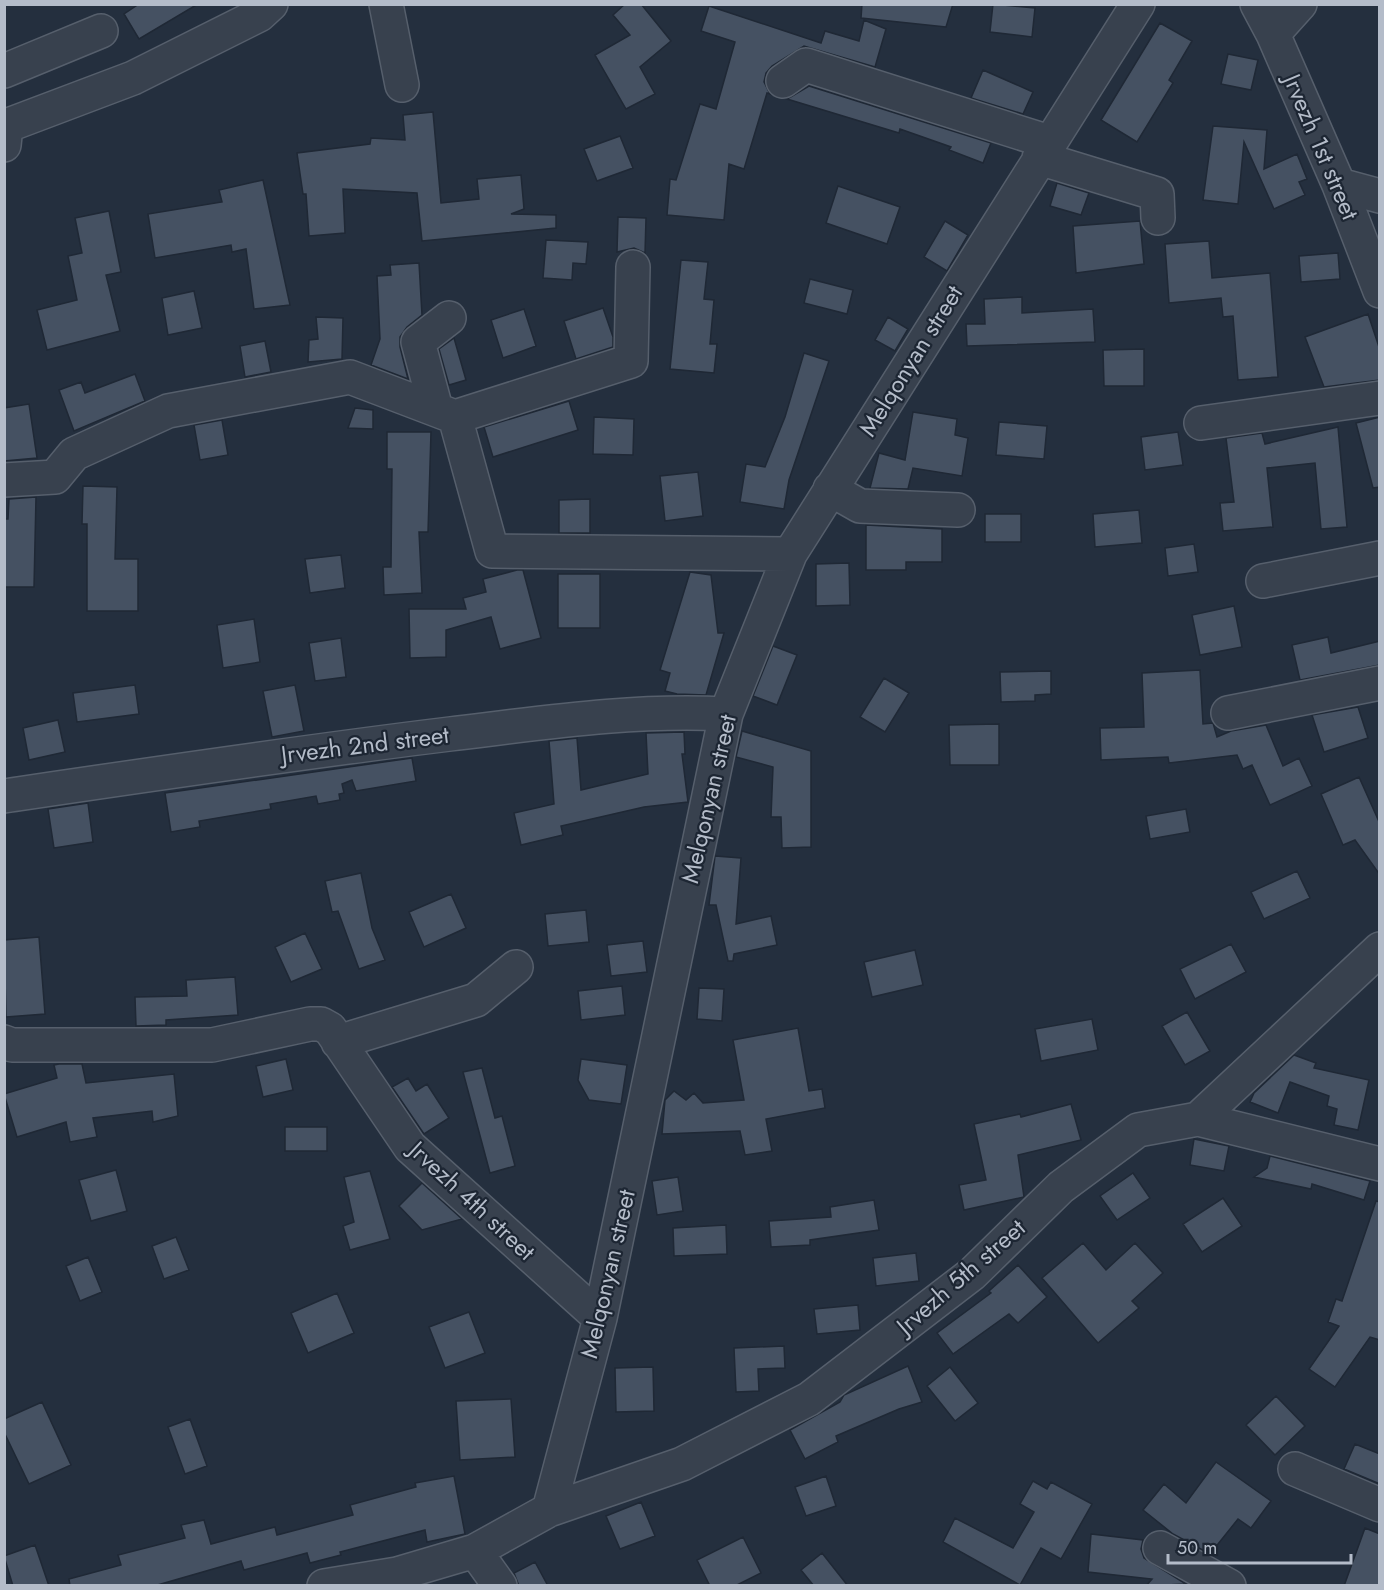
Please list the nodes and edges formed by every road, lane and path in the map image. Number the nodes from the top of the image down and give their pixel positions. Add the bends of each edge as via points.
1 (271, 4) edge
2 (386, 4) edge
3 (1138, 4) edge
4 (1257, 4) edge
5 (1300, 4) edge
6 (101, 31) dead end
7 (1273, 34) junction
8 (4, 71) edge
9 (783, 81) dead end
10 (402, 85) dead end
11 (5, 132) edge
12 (1044, 150) junction
13 (1339, 185) junction
14 (1380, 196) edge
15 (1158, 218) dead end
16 (633, 267) dead end
17 (1380, 291) edge
18 (449, 318) dead end
19 (1380, 398) edge
20 (445, 413) junction
21 (1201, 423) dead end
22 (4, 480) edge
23 (830, 489) junction
24 (958, 510) dead end
25 (790, 554) junction
26 (1380, 558) edge
27 (1263, 581) dead end
28 (1380, 683) edge
29 (1228, 713) dead end
30 (726, 714) junction
31 (4, 796) edge
32 (1380, 949) edge
33 (516, 968) dead end
34 (4, 1042) edge
35 (338, 1042) junction
36 (1198, 1119) junction
37 (1380, 1164) edge
38 (600, 1318) junction
39 (1295, 1469) dead end
40 (1380, 1505) edge
41 (549, 1510) junction
42 (1160, 1548) dead end
43 (475, 1551) junction
44 (393, 1580) edge
45 (324, 1586) edge
46 (500, 1586) edge
47 (1229, 1586) edge

1 - 11 street via 259,15 133,78
2 - 10 street
3 - 12 street, Melqonyan street
4 - 7 street, Jrvezh 1st street
5 - 7 street
6 - 8 street
7 - 13 street, Jrvezh 1st street
9 - 12 street via 806,65
12 - 15 street via 1157,194
12 - 23 street, Melqonyan street
13 - 14 street
13 - 17 street, Jrvezh 1st street
16 - 20 street via 631,361
18 - 20 street via 418,342
19 - 21 street
20 - 22 street via 350,377 168,411 74,454 55,477
20 - 25 street via 492,550
23 - 24 street via 860,506
23 - 25 street, Melqonyan street
25 - 30 street, Melqonyan street
26 - 27 street
28 - 29 street
30 - 31 street, Jrvezh 2nd street via 679,711 605,716 323,750
30 - 38 street, Melqonyan street
32 - 36 street
33 - 35 street via 476,1000
34 - 35 street, Jrvezh 4th street via 212,1045 310,1024 330,1029
35 - 38 street, Jrvezh 4th street via 410,1147
36 - 37 street, Jrvezh 5th street
36 - 41 street, Jrvezh 5th street via 1138,1130 1061,1187 972,1274 809,1399 682,1464
38 - 41 street, Melqonyan street
39 - 40 street
41 - 43 street
42 - 47 street
43 - 44 street
43 - 46 street
44 - 45 street

